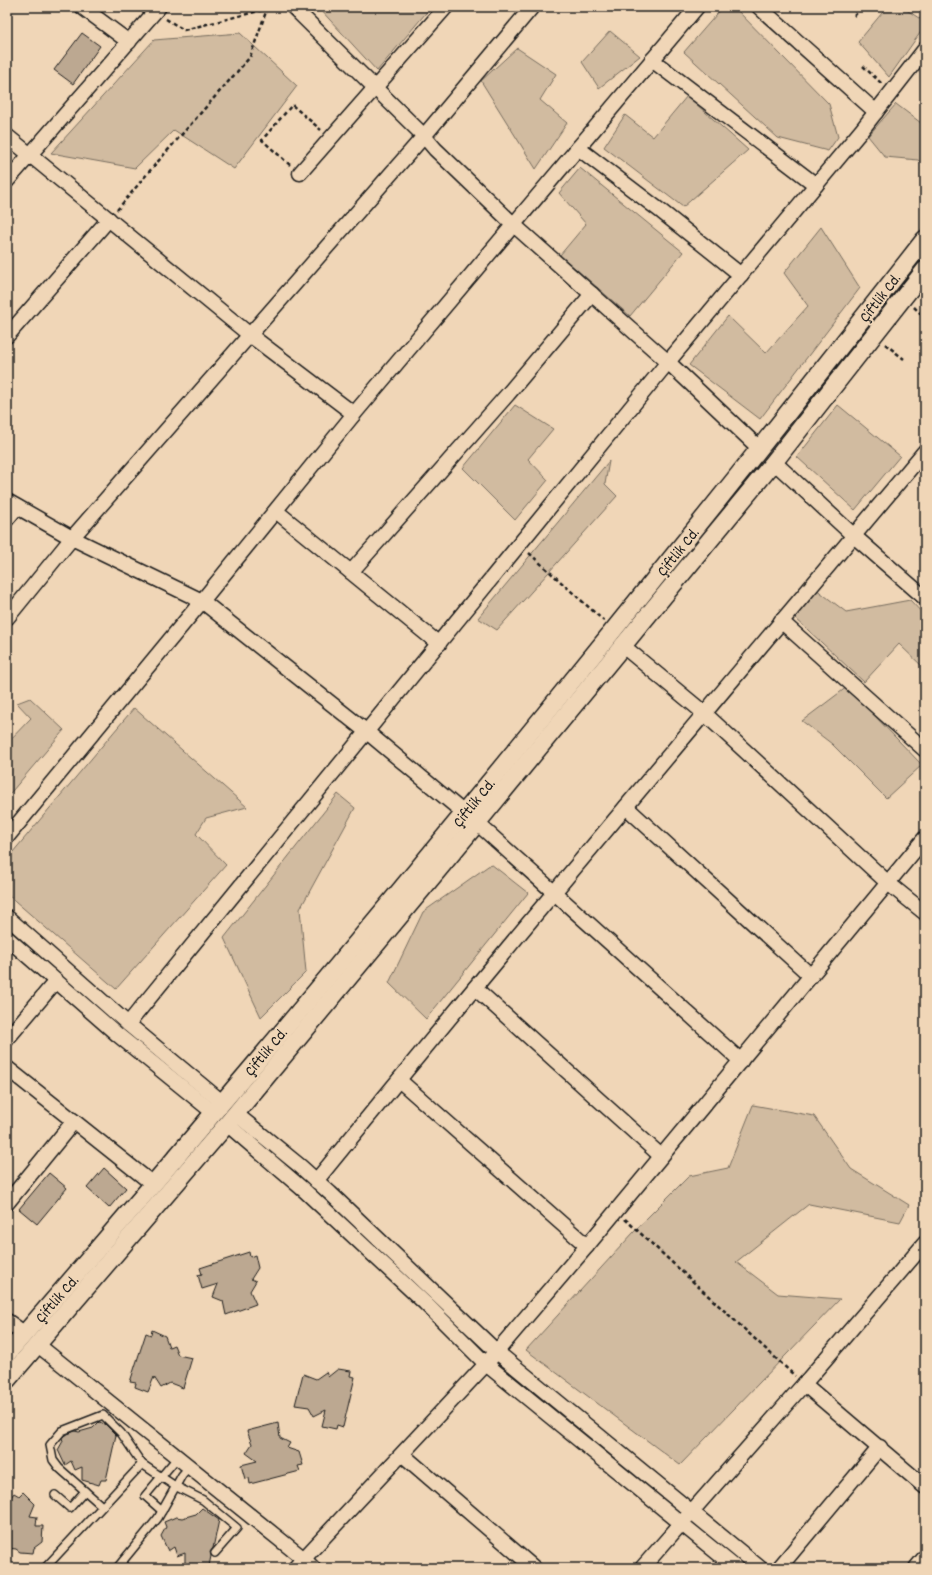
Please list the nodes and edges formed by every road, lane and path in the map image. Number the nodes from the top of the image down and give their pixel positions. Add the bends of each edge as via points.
1 (82, 7) edge
2 (274, 7) edge
3 (293, 7) edge
4 (446, 7) edge
5 (532, 7) edge
6 (697, 7) edge
7 (759, 7) edge
8 (862, 7) edge
9 (267, 9) junction
10 (157, 10) edge
11 (854, 16) dead end
12 (129, 42) junction
13 (925, 49) edge
14 (652, 60) junction
15 (863, 66) dead end
16 (375, 87) junction
17 (891, 92) junction
18 (876, 112) junction
19 (7, 136) edge
20 (424, 136) junction
21 (330, 138) junction
22 (578, 148) junction
23 (31, 154) junction
24 (300, 173) joint
25 (7, 181) edge
26 (816, 185) junction
27 (109, 219) junction
28 (514, 225) junction
29 (925, 239) edge
30 (925, 270) edge
31 (742, 275) junction
32 (592, 294) junction
33 (250, 335) junction
34 (874, 335) junction
35 (7, 336) edge
36 (904, 359) dead end
37 (668, 362) junction
38 (354, 414) junction
39 (760, 449) junction
40 (925, 451) edge
41 (774, 462) junction
42 (12, 504) edge
43 (276, 511) junction
44 (7, 519) edge
45 (854, 536) junction
46 (72, 538) junction
47 (520, 544) junction
48 (351, 572) junction
49 (925, 598) edge
50 (202, 601) junction
51 (7, 618) edge
52 (781, 620) junction
53 (613, 630) junction
54 (439, 644) junction
55 (623, 646) junction
56 (704, 713) junction
57 (367, 732) junction
58 (925, 750) edge
59 (626, 807) junction
60 (464, 813) junction
61 (478, 823) junction
62 (7, 836) edge
63 (925, 838) edge
64 (888, 883) junction
65 (555, 892) junction
66 (925, 913) edge
67 (7, 917) edge
68 (7, 938) edge
69 (811, 976) junction
70 (56, 981) junction
71 (474, 988) junction
72 (128, 1024) junction
73 (7, 1039) edge
74 (741, 1061) junction
75 (7, 1068) edge
76 (399, 1080) junction
77 (218, 1108) junction
78 (231, 1119) junction
79 (74, 1121) junction
80 (661, 1156) junction
81 (316, 1181) junction
82 (154, 1185) junction
83 (7, 1203) edge
84 (616, 1211) junction
85 (925, 1243) edge
86 (587, 1246) junction
87 (7, 1321) edge
88 (31, 1339) junction
89 (496, 1352) junction
90 (7, 1354) edge
91 (486, 1364) junction
92 (7, 1380) edge
93 (804, 1384) junction
94 (880, 1447) junction
95 (403, 1455) junction
96 (178, 1458) junction
97 (142, 1464) junction
98 (189, 1467) junction
99 (162, 1477) junction
100 (176, 1486) junction
101 (925, 1487) edge
102 (85, 1491) junction
103 (55, 1495) dead end
104 (102, 1506) junction
105 (162, 1511) junction
106 (691, 1511) junction
107 (681, 1522) junction
108 (215, 1553) dead end
109 (925, 1557) edge
110 (304, 1565) edge
111 (45, 1568) edge
112 (117, 1568) edge
113 (534, 1568) edge
114 (642, 1568) edge
115 (736, 1568) edge
116 (760, 1568) edge
117 (779, 1568) edge
118 (916, 1568) edge

1 - 12 street
2 - 9 path
3 - 16 street
4 - 16 street
5 - 20 street
6 - 14 street
7 - 18 street
8 - 11 path
9 - 10 path via 184,30
9 - 27 path via 250,57
10 - 12 street
12 - 23 street
13 - 17 street
14 - 22 street
14 - 26 street
15 - 17 path
16 - 20 street
16 - 21 street
17 - 18 street
18 - 26 street
19 - 23 street
20 - 28 street
20 - 33 street
21 - 24 street
21 - 24 path via 292,104 262,140
22 - 28 street
22 - 31 street
23 - 25 street
23 - 27 street
26 - 31 street
27 - 33 street
27 - 35 street
28 - 32 street
28 - 38 street
29 - 39 street, Çiftlik Cd.
30 - 34 street, Çiftlik Cd.
31 - 37 street
32 - 37 street
32 - 48 street via 508,394
33 - 38 street
33 - 46 street
34 - 36 path
34 - 41 street, Çiftlik Cd.
37 - 39 street
37 - 47 street
38 - 43 street
39 - 41 street
39 - 53 street, Çiftlik Cd.
40 - 45 street
41 - 45 street
41 - 55 street, Çiftlik Cd.
42 - 44 street
42 - 46 street
43 - 48 street
43 - 50 street
45 - 49 street
45 - 52 street
46 - 50 street
46 - 51 street
47 - 53 path
47 - 54 street
48 - 54 street
50 - 57 street
50 - 62 street
52 - 56 street
52 - 58 street
53 - 60 street, Çiftlik Cd.
54 - 57 street
55 - 56 street
55 - 61 street, Çiftlik Cd.
56 - 59 street
56 - 64 street
57 - 60 street
57 - 72 street
59 - 65 street
59 - 69 street
60 - 77 street, Çiftlik Cd.
61 - 65 street
61 - 78 street, Çiftlik Cd.
63 - 64 street
64 - 66 street
64 - 69 street
65 - 71 street
65 - 74 street
67 - 72 street
68 - 70 street
69 - 74 street
70 - 73 street
70 - 77 street via 118,1035
71 - 76 street
71 - 80 street
72 - 77 street
74 - 80 street
75 - 79 street
76 - 81 street
76 - 86 street
77 - 78 street
77 - 82 street, Çiftlik Cd.
78 - 81 street
78 - 88 street, Çiftlik Cd.
78 - 91 street
79 - 82 street
79 - 83 street
80 - 84 street
81 - 89 street
82 - 88 street, Çiftlik Cd.
84 - 86 street
84 - 93 path
85 - 93 street
86 - 89 street
87 - 88 street
88 - 90 street, Çiftlik Cd.
88 - 92 street, Çiftlik Cd.
88 - 96 street
89 - 91 street
89 - 106 street
91 - 95 street
91 - 107 street
93 - 94 street
93 - 106 street
94 - 101 street
94 - 117 street
95 - 110 street
95 - 113 street
96 - 98 street
96 - 99 lane
97 - 99 lane
97 - 102 lane via 122,1432 104,1415 62,1431 50,1445 53,1460
97 - 104 lane
98 - 100 lane
98 - 110 street
99 - 100 lane
99 - 105 lane via 145,1496
100 - 105 lane
100 - 108 lane via 203,1500 237,1528
102 - 103 lane via 70,1508
102 - 104 lane
104 - 111 lane
105 - 112 lane
106 - 107 street
106 - 116 street
107 - 114 street
107 - 115 street
109 - 118 street

